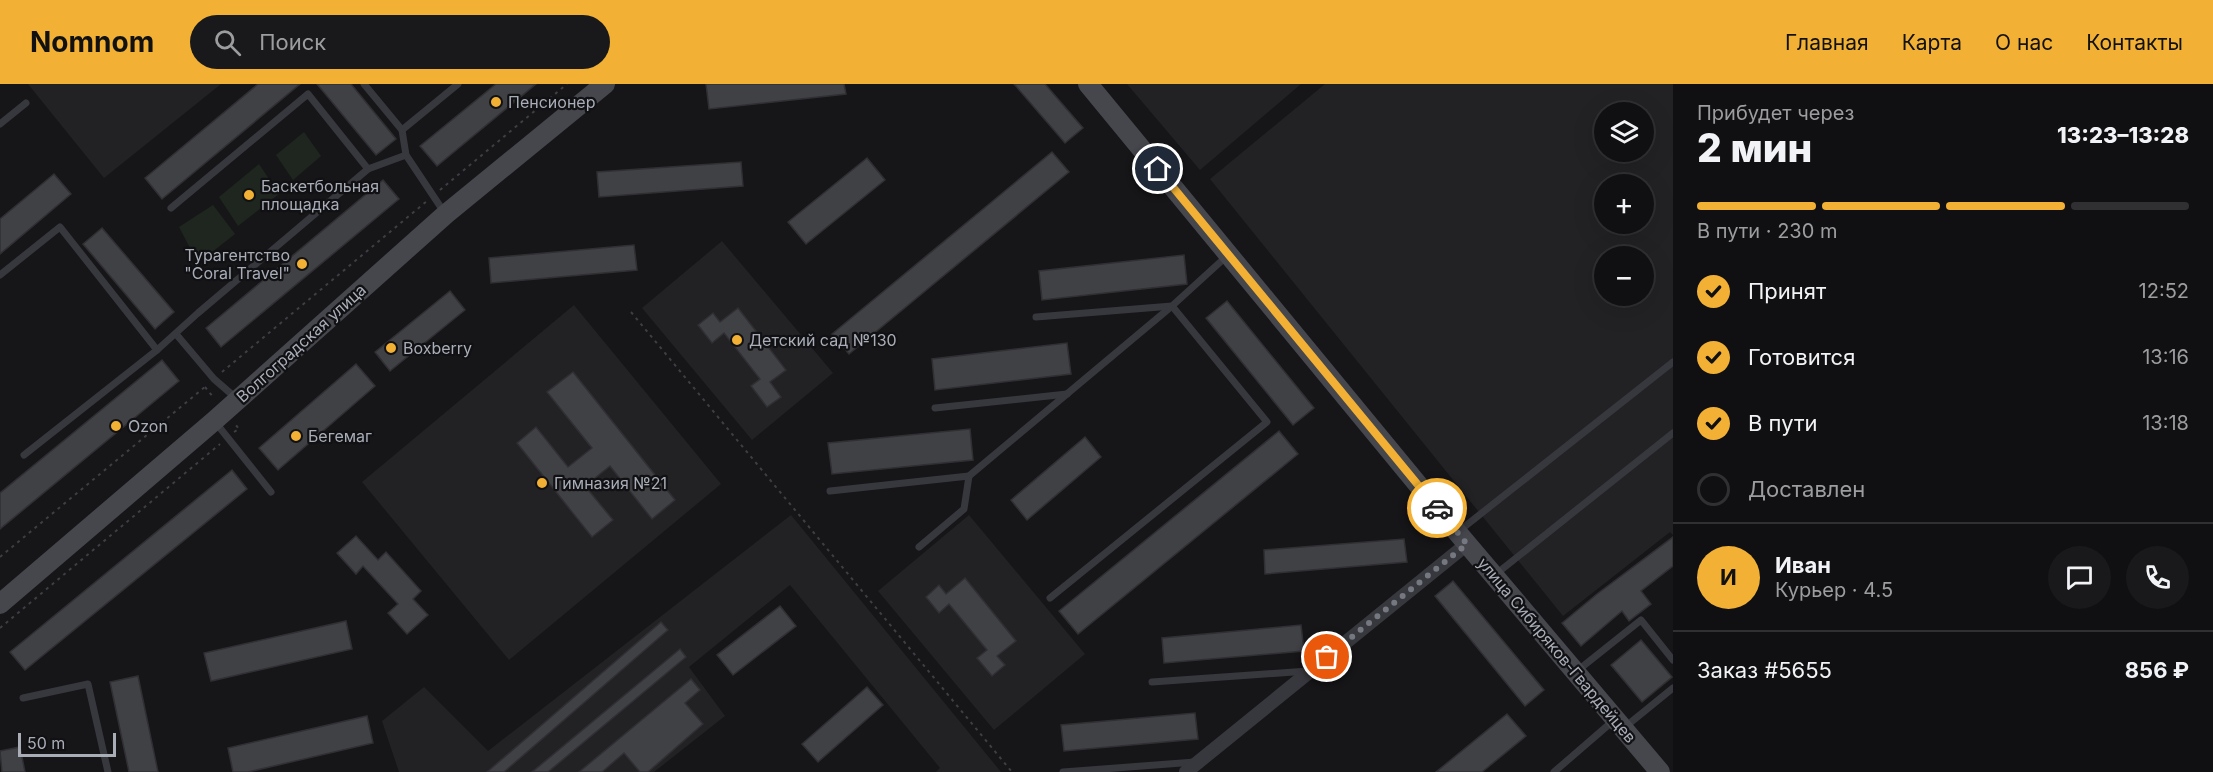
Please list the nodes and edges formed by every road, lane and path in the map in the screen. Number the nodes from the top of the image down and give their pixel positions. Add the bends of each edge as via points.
1 (364, 84) edge
2 (458, 84) edge
3 (567, 84) edge
4 (604, 84) edge
5 (1088, 84) edge
6 (26, 103) dead end
7 (0, 124) edge
8 (402, 130) junction
9 (406, 155) junction
10 (368, 169) junction
11 (433, 196) junction
12 (171, 208) dead end
13 (446, 214) junction
14 (1229, 255) junction
15 (0, 275) edge
16 (1172, 306) junction
17 (632, 312) dead end
18 (1036, 317) dead end
19 (176, 334) junction
20 (157, 350) junction
21 (1673, 362) edge
22 (214, 379) junction
23 (1067, 394) junction
24 (238, 399) junction
25 (935, 408) dead end
26 (214, 421) junction
27 (1673, 433) edge
28 (24, 455) dead end
29 (969, 476) junction
30 (830, 491) dead end
31 (271, 492) dead end
32 (1462, 538) junction
33 (919, 547) dead end
34 (0, 557) edge
35 (1494, 576) junction
36 (1050, 598) dead end
37 (0, 604) edge
38 (1673, 660) edge
39 (1311, 671) junction
40 (1575, 672) junction
41 (1152, 682) dead end
42 (1673, 688) edge
43 (23, 698) dead end
44 (1619, 724) junction
45 (1199, 762) junction
46 (108, 772) edge
47 (1011, 772) edge
48 (1063, 772) edge
49 (1186, 772) edge
50 (1554, 772) edge
51 (1660, 772) edge

1 - 8 lane
2 - 8 lane
3 - 11 path
4 - 13 street, Волгоградская улица
5 - 14 street, улица Сибиряков-Гвардейцев
6 - 7 lane
8 - 9 lane
9 - 10 lane
9 - 11 lane
10 - 12 lane via 308,94
10 - 19 lane
11 - 13 lane
11 - 22 path
13 - 24 street, Волгоградская улица
14 - 16 lane
14 - 32 street, улица Сибиряков-Гвардейцев
15 - 20 lane via 60,227
16 - 18 lane
16 - 23 lane
16 - 36 lane via 1267,422
17 - 47 path
19 - 20 lane
19 - 22 lane
20 - 28 lane
21 - 32 lane
22 - 24 lane
22 - 34 path
23 - 25 lane
23 - 29 lane
24 - 26 street, Волгоградская улица
26 - 31 lane
26 - 37 street, Волгоградская улица
27 - 35 lane
29 - 30 lane
29 - 33 lane via 964,508
32 - 35 street, улица Сибиряков-Гвардейцев
32 - 39 street
35 - 40 street, улица Сибиряков-Гвардейцев
38 - 40 lane via 1641,620
39 - 41 lane
39 - 45 street
40 - 44 street, улица Сибиряков-Гвардейцев
42 - 44 lane
43 - 46 lane via 88,684
44 - 50 lane
44 - 51 street, улица Сибиряков-Гвардейцев
45 - 48 lane
45 - 49 street

